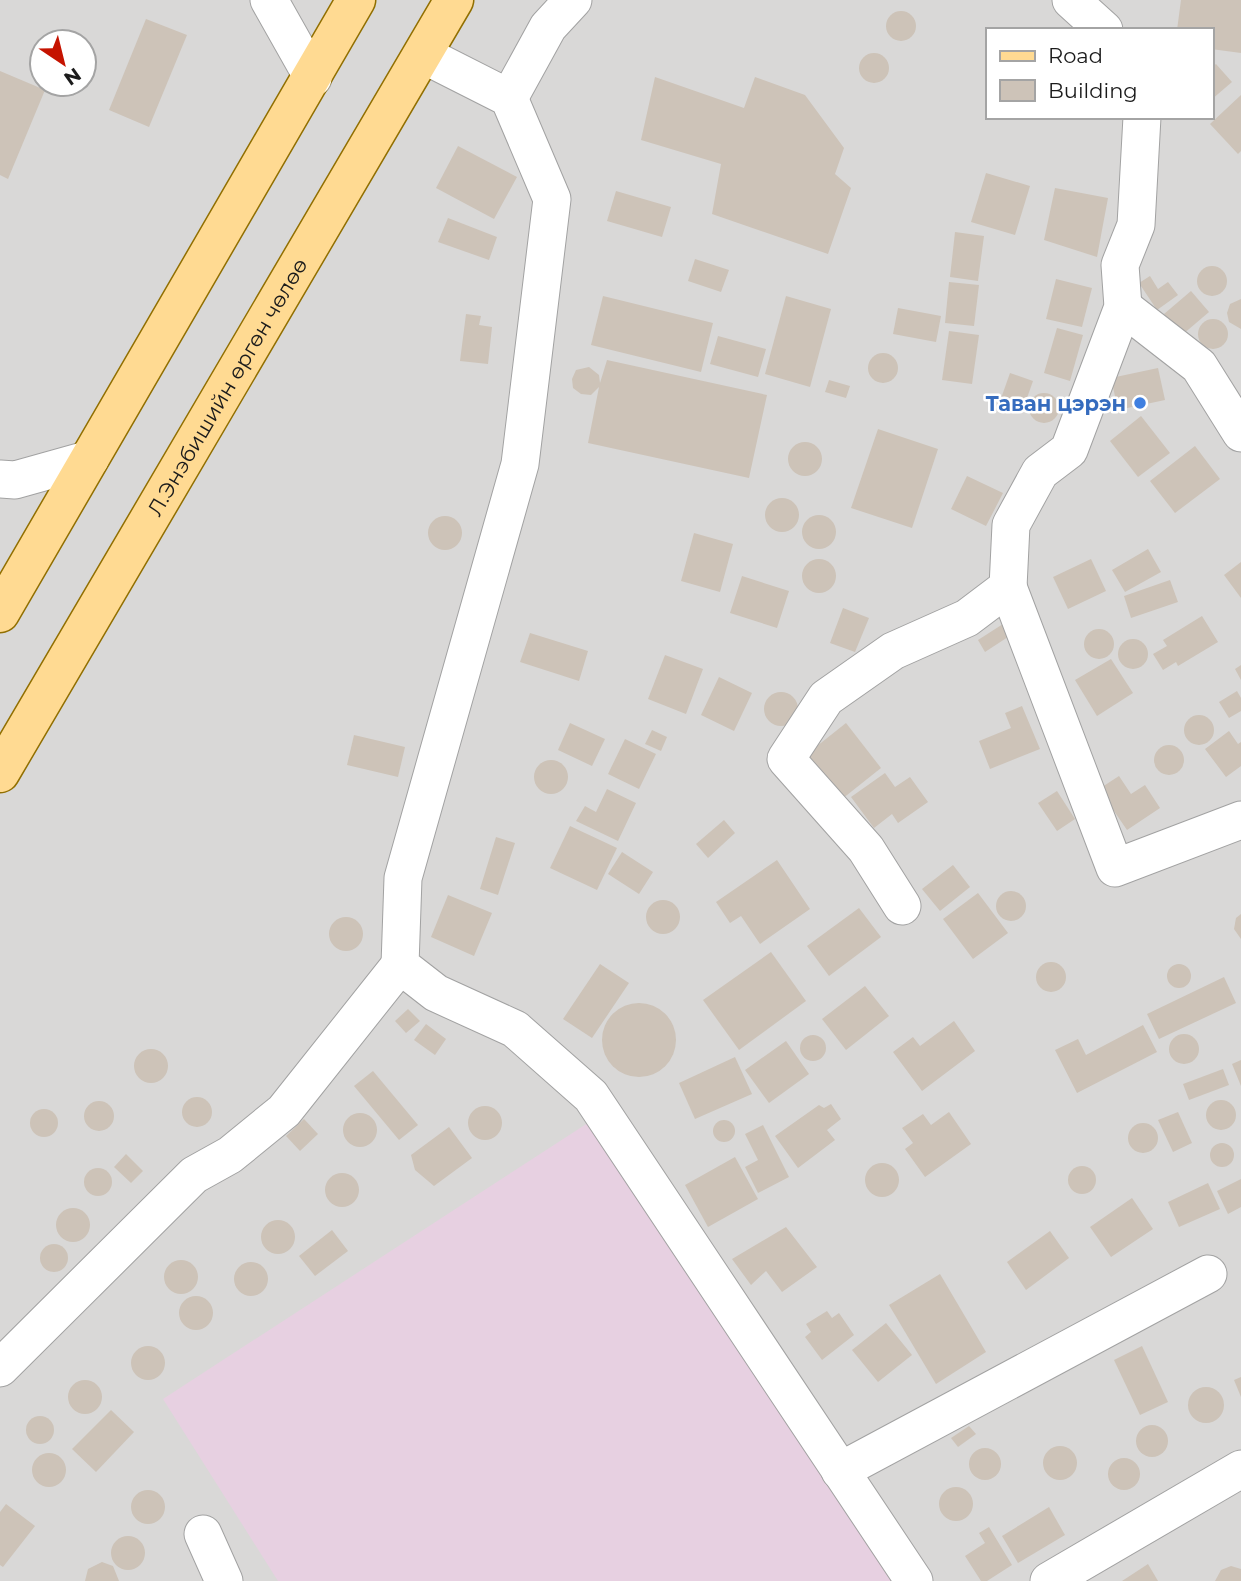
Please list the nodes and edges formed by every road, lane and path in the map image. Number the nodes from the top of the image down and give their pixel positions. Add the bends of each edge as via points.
1 (269, 0) edge
2 (356, 0) edge
3 (454, 0) edge
4 (478, 0) edge
5 (573, 0) edge
6 (1071, 0) edge
7 (1102, 28) edge
8 (426, 47) junction
9 (313, 78) junction
10 (509, 99) junction
11 (1142, 119) edge
12 (1123, 307) junction
13 (1241, 433) edge
14 (90, 459) junction
15 (0, 479) edge
16 (1008, 587) junction
17 (0, 612) edge
18 (0, 773) edge
19 (1241, 821) edge
20 (902, 906) dead end
21 (400, 965) junction
22 (1208, 1274) dead end
23 (0, 1368) edge
24 (1241, 1469) edge
25 (840, 1471) junction
26 (203, 1534) dead end
27 (224, 1581) edge
28 (914, 1581) edge
29 (1049, 1581) edge

1 - 9 street
2 - 9 main road
3 - 8 main road, Л.Энэбишийн өргөн чөлөө
4 - 8 main road
5 - 10 street via 548,27
6 - 7 street
8 - 10 street
8 - 18 main road, Л.Энэбишийн өргөн чөлөө
9 - 14 main road
10 - 21 street via 552,199 522,451 403,878
11 - 12 street via 1136,225 1120,265
12 - 13 street via 1199,366
12 - 16 street via 1069,450 1040,472 1011,525
14 - 15 street via 15,480
14 - 17 main road
16 - 19 street via 1115,868
16 - 20 street via 967,618 893,651 826,698 786,759 866,849
21 - 23 street via 284,1111 230,1155 194,1175
21 - 25 street via 436,993 515,1028 591,1096
22 - 25 street
24 - 29 street
25 - 28 street
26 - 27 street

